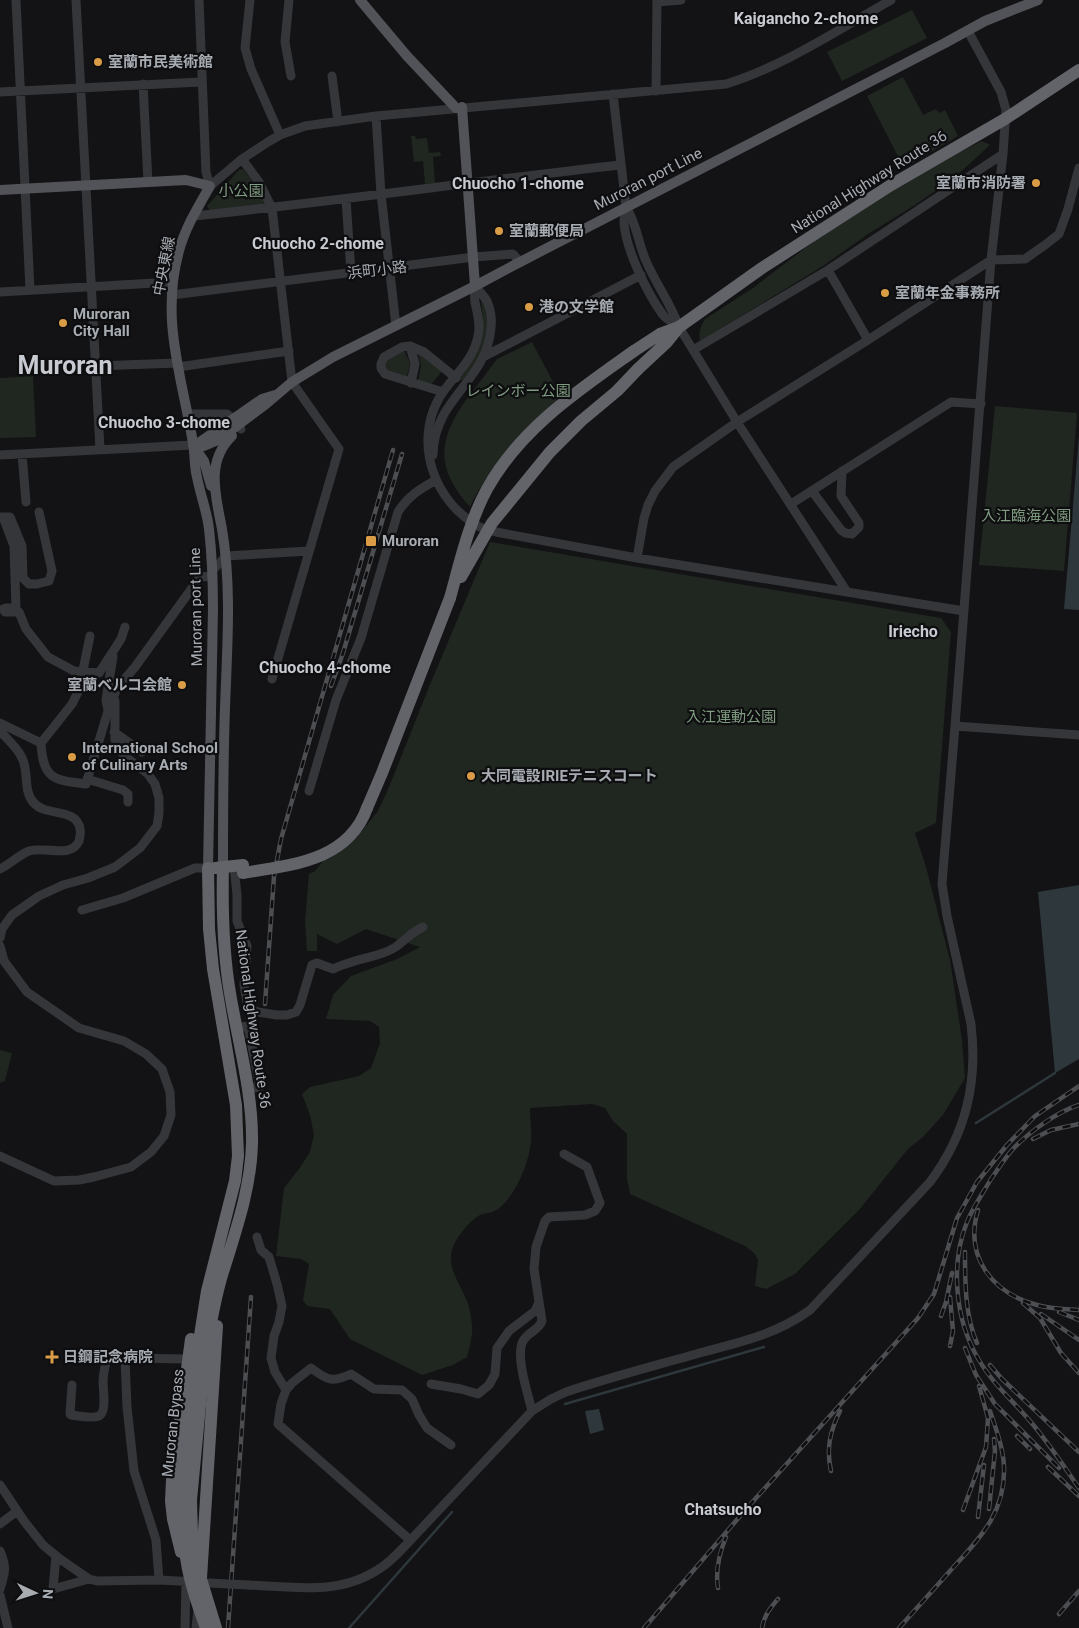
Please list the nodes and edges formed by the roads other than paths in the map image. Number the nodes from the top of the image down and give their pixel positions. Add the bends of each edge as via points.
1 (16, 0) edge
2 (76, 0) edge
3 (199, 0) edge
4 (250, 0) edge
5 (289, 0) edge
6 (359, 0) edge
7 (681, 0) edge
8 (891, 0) edge
9 (1038, 0) edge
10 (657, 1) edge
11 (968, 31) junction
12 (1079, 70) edge
13 (292, 76) dead end
14 (332, 76) dead end
15 (201, 82) junction
16 (143, 84) junction
17 (80, 88) junction
18 (656, 90) junction
19 (20, 91) junction
20 (0, 92) edge
21 (613, 94) junction
22 (459, 108) junction
23 (376, 116) junction
24 (1005, 119) junction
25 (338, 122) junction
26 (280, 135) junction
27 (1003, 154) junction
28 (242, 159) junction
29 (620, 165) junction
30 (1079, 168) edge
31 (148, 182) junction
32 (1079, 182) edge
33 (468, 183) junction
34 (86, 184) junction
35 (210, 186) junction
36 (25, 188) junction
37 (0, 190) edge
38 (1073, 190) junction
39 (381, 194) junction
40 (346, 198) junction
41 (626, 207) junction
42 (272, 208) junction
43 (194, 216) junction
44 (474, 257) junction
45 (991, 260) junction
46 (520, 262) junction
47 (388, 269) junction
48 (828, 270) junction
49 (352, 273) junction
50 (641, 275) junction
51 (280, 281) junction
52 (172, 282) junction
53 (475, 286) junction
54 (92, 287) junction
55 (30, 290) junction
56 (0, 292) edge
57 (172, 295) junction
58 (396, 326) junction
59 (679, 327) junction
60 (868, 340) junction
61 (410, 346) junction
62 (693, 350) junction
63 (289, 351) junction
64 (485, 356) junction
65 (177, 365) junction
66 (96, 366) junction
67 (456, 378) junction
68 (292, 382) junction
69 (411, 383) junction
70 (443, 392) junction
71 (981, 404) junction
72 (187, 414) junction
73 (737, 422) junction
74 (237, 424) junction
75 (193, 445) junction
76 (100, 449) junction
77 (22, 454) junction
78 (0, 455) edge
79 (842, 471) junction
80 (436, 480) junction
81 (215, 490) junction
82 (812, 491) junction
83 (26, 502) dead end
84 (791, 504) junction
85 (39, 512) dead end
86 (2, 517) edge
87 (309, 551) junction
88 (226, 556) junction
89 (637, 558) junction
90 (213, 573) junction
91 (847, 592) junction
92 (450, 598) junction
93 (2, 609) edge
94 (964, 611) junction
95 (126, 627) dead end
96 (90, 636) dead end
97 (113, 653) junction
98 (83, 672) junction
99 (272, 679) dead end
100 (116, 694) junction
101 (108, 711) junction
102 (0, 723) edge
103 (955, 726) junction
104 (0, 731) edge
105 (114, 732) junction
106 (1079, 735) edge
107 (41, 743) junction
108 (142, 752) dead end
109 (88, 779) junction
110 (310, 792) dead end
111 (126, 799) dead end
112 (208, 868) junction
113 (0, 869) edge
114 (233, 870) junction
115 (82, 910) dead end
116 (422, 927) dead end
117 (0, 938) edge
118 (0, 946) edge
119 (564, 1154) dead end
120 (0, 1156) edge
121 (224, 1222) junction
122 (257, 1237) dead end
123 (222, 1274) junction
124 (539, 1302) junction
125 (204, 1339) junction
126 (125, 1358) junction
127 (187, 1359) junction
128 (431, 1384) dead end
129 (72, 1385) dead end
130 (286, 1390) junction
131 (532, 1411) junction
132 (452, 1444) dead end
133 (0, 1484) edge
134 (17, 1510) junction
135 (0, 1524) edge
136 (410, 1540) junction
137 (0, 1551) edge
138 (56, 1556) junction
139 (89, 1579) junction
140 (159, 1580) junction
141 (186, 1582) junction
142 (205, 1582) junction
143 (0, 1589) edge
144 (0, 1595) edge
145 (6, 1628) edge
146 (185, 1628) edge
147 (196, 1628) edge
148 (206, 1628) edge
149 (216, 1628) edge

1 - 19 street
2 - 17 street
3 - 15 street
4 - 26 street via 245,48
5 - 13 street via 285,42
6 - 22 main road via 406,56
7 - 10 street
8 - 18 street via 785,60 741,79 726,84
9 - 11 main road, Muroran port Line
10 - 18 street
11 - 24 street via 1001,92
11 - 41 main road, Muroran port Line
12 - 24 highway, National Highway Route 36
14 - 25 street
15 - 16 street
15 - 35 street via 206,172
16 - 17 street
16 - 31 street
17 - 19 street
17 - 34 street
18 - 21 street
19 - 20 street
19 - 36 street
21 - 22 street
21 - 29 street
22 - 23 street
22 - 33 main road
23 - 25 street
23 - 39 street
24 - 27 street
24 - 59 highway, National Highway Route 36 via 891,184
25 - 26 street via 305,126
26 - 28 street
27 - 45 street
27 - 48 street
28 - 35 street
28 - 42 street
29 - 33 street
29 - 41 street
30 - 38 street
31 - 34 main road
31 - 35 main road via 186,180
32 - 38 street
33 - 39 street
33 - 44 main road
34 - 36 main road
34 - 54 street
35 - 43 main road, 中央東線
36 - 37 main road
36 - 55 street
38 - 45 street via 1059,234 1025,259
39 - 40 street
39 - 47 street
40 - 42 street
40 - 49 street
41 - 46 main road, Muroran port Line
41 - 50 street via 624,222 628,241
41 - 59 street via 633,218 644,257
42 - 43 street
42 - 51 street
43 - 52 main road, 中央東線 via 178,251
44 - 46 street, 浜町小路 via 513,254
44 - 47 street, 浜町小路
44 - 53 main road
45 - 60 street
45 - 71 street
46 - 53 main road, Muroran port Line
47 - 49 street, 浜町小路
47 - 58 street
48 - 60 street
48 - 62 street
49 - 51 street, 浜町小路
50 - 59 street via 664,316
50 - 64 street
51 - 57 street, 浜町小路
51 - 63 street
52 - 54 street
52 - 57 main road, 中央東線
53 - 58 main road, Muroran port Line
53 - 64 street via 486,299 491,318
53 - 67 street via 479,336 471,356
54 - 55 street
54 - 66 street
55 - 56 street
57 - 65 main road, 中央東線 via 171,324
58 - 68 main road, Muroran port Line via 333,357
59 - 62 street
59 - 92 highway, National Highway Route 36, bridge via 617,391 550,452 492,523
59 - 92 highway, National Highway Route 36, bridge via 660,334 585,384 532,430 488,488 475,517
60 - 73 street
61 - 67 street via 424,352
61 - 69 street via 415,364
61 - 69 street via 387,354 381,368 385,374
62 - 73 street
63 - 65 street
63 - 68 street
64 - 80 street via 438,427 433,448
65 - 66 street
65 - 72 main road, 中央東線
66 - 76 street
67 - 70 street
68 - 74 main road, Muroran port Line via 276,395 268,408
68 - 87 street via 339,449
69 - 70 street
70 - 80 street via 434,410 427,441
71 - 79 street via 951,402
71 - 94 street
72 - 74 street via 227,414
72 - 75 main road, 中央東線
73 - 84 street
73 - 89 street via 673,467 663,479 648,505
74 - 75 main road, Muroran port Line
74 - 81 main road, Muroran port Line via 220,451 214,470
75 - 76 street
75 - 81 main road via 204,461 210,486
75 - 90 main road, Muroran port Line via 209,527
76 - 77 street
77 - 78 street
77 - 83 street
79 - 82 street
79 - 82 street via 840,493 859,523 852,534 841,530
80 - 89 street via 457,511 480,528
80 - 110 street via 417,490 398,512 361,638 336,700
81 - 88 main road, Muroran port Line
82 - 84 street
84 - 91 street
85 - 86 street via 52,571 49,581 37,584 29,584 23,578 22,546 10,517
86 - 93 street via 14,546 16,608
87 - 88 street
87 - 99 street
88 - 90 street
88 - 114 main road, Muroran port Line via 224,746
89 - 91 street
90 - 100 street via 200,577 117,688
90 - 112 main road, Muroran port Line
91 - 94 street
92 - 114 highway, National Highway Route 36, bridge via 363,819 343,842 323,856 295,865
93 - 98 street via 19,612 26,629 48,657 74,671
94 - 103 street
95 - 97 street
96 - 98 street
97 - 98 street via 99,673
97 - 101 street via 106,700
98 - 107 street via 72,704
100 - 101 street
100 - 105 street
101 - 109 street
102 - 107 street
103 - 106 street
103 - 131 street via 942,884 971,1024 973,1062 967,1109 945,1160 930,1182 884,1232 810,1310 794,1322 744,1341 566,1392
104 - 113 street via 22,757 26,786 33,802 44,810 73,817 81,831 78,843 70,849 38,849
105 - 108 street
105 - 117 street via 123,755 148,774 155,784 159,798 156,826 140,848 114,867 39,896 12,915
107 - 109 street via 42,761 49,774 63,782 86,784
109 - 111 street via 123,790 128,794
112 - 114 highway
112 - 115 street via 195,868 123,898
112 - 121 highway, National Highway Route 36 via 208,929 238,1132 235,1181
114 - 116 street via 237,920 247,946 244,985 247,1002 258,1012 287,1015 296,1012 312,965 317,963 333,969 381,954
114 - 123 highway, National Highway Route 36 via 223,935 252,1142 244,1200
118 - 120 street via 4,962 27,992 80,1028 124,1041 146,1054 162,1069 170,1092 170,1115 164,1136 151,1152 131,1167 79,1180 54,1181
119 - 124 street via 587,1167 600,1203 595,1211 585,1215 555,1216 545,1221 536,1247 534,1269
121 - 125 highway, Muroran Bypass via 207,1291
121 - 127 highway via 205,1274
122 - 130 street via 261,1250 269,1257 278,1284 282,1306 271,1358
123 - 125 highway, Muroran Bypass
123 - 142 highway
124 - 128 street via 535,1312 509,1331 497,1348 495,1374 489,1385 478,1394
124 - 131 street via 541,1326 528,1334 521,1346 520,1360
125 - 148 highway, Muroran Bypass, bridge via 185,1450 181,1515 188,1570
125 - 149 highway, Muroran Bypass, bridge via 191,1500 192,1534 197,1566
126 - 127 street
126 - 129 street via 107,1355 102,1384 103,1410 98,1416 71,1416
126 - 140 street via 126,1407 134,1471 156,1540
127 - 141 highway via 171,1501
130 - 132 street via 311,1368 322,1377 340,1379 351,1374 374,1389 402,1390 412,1399 427,1428
130 - 136 street via 278,1424
131 - 136 street
133 - 134 street
134 - 135 street
134 - 138 street via 43,1545
136 - 142 street, bridge via 384,1566 367,1576 331,1588
137 - 143 street via 6,1572
138 - 139 street
138 - 139 street via 53,1589
139 - 140 street
140 - 141 street
141 - 142 street
141 - 146 street
142 - 147 street
144 - 145 street

